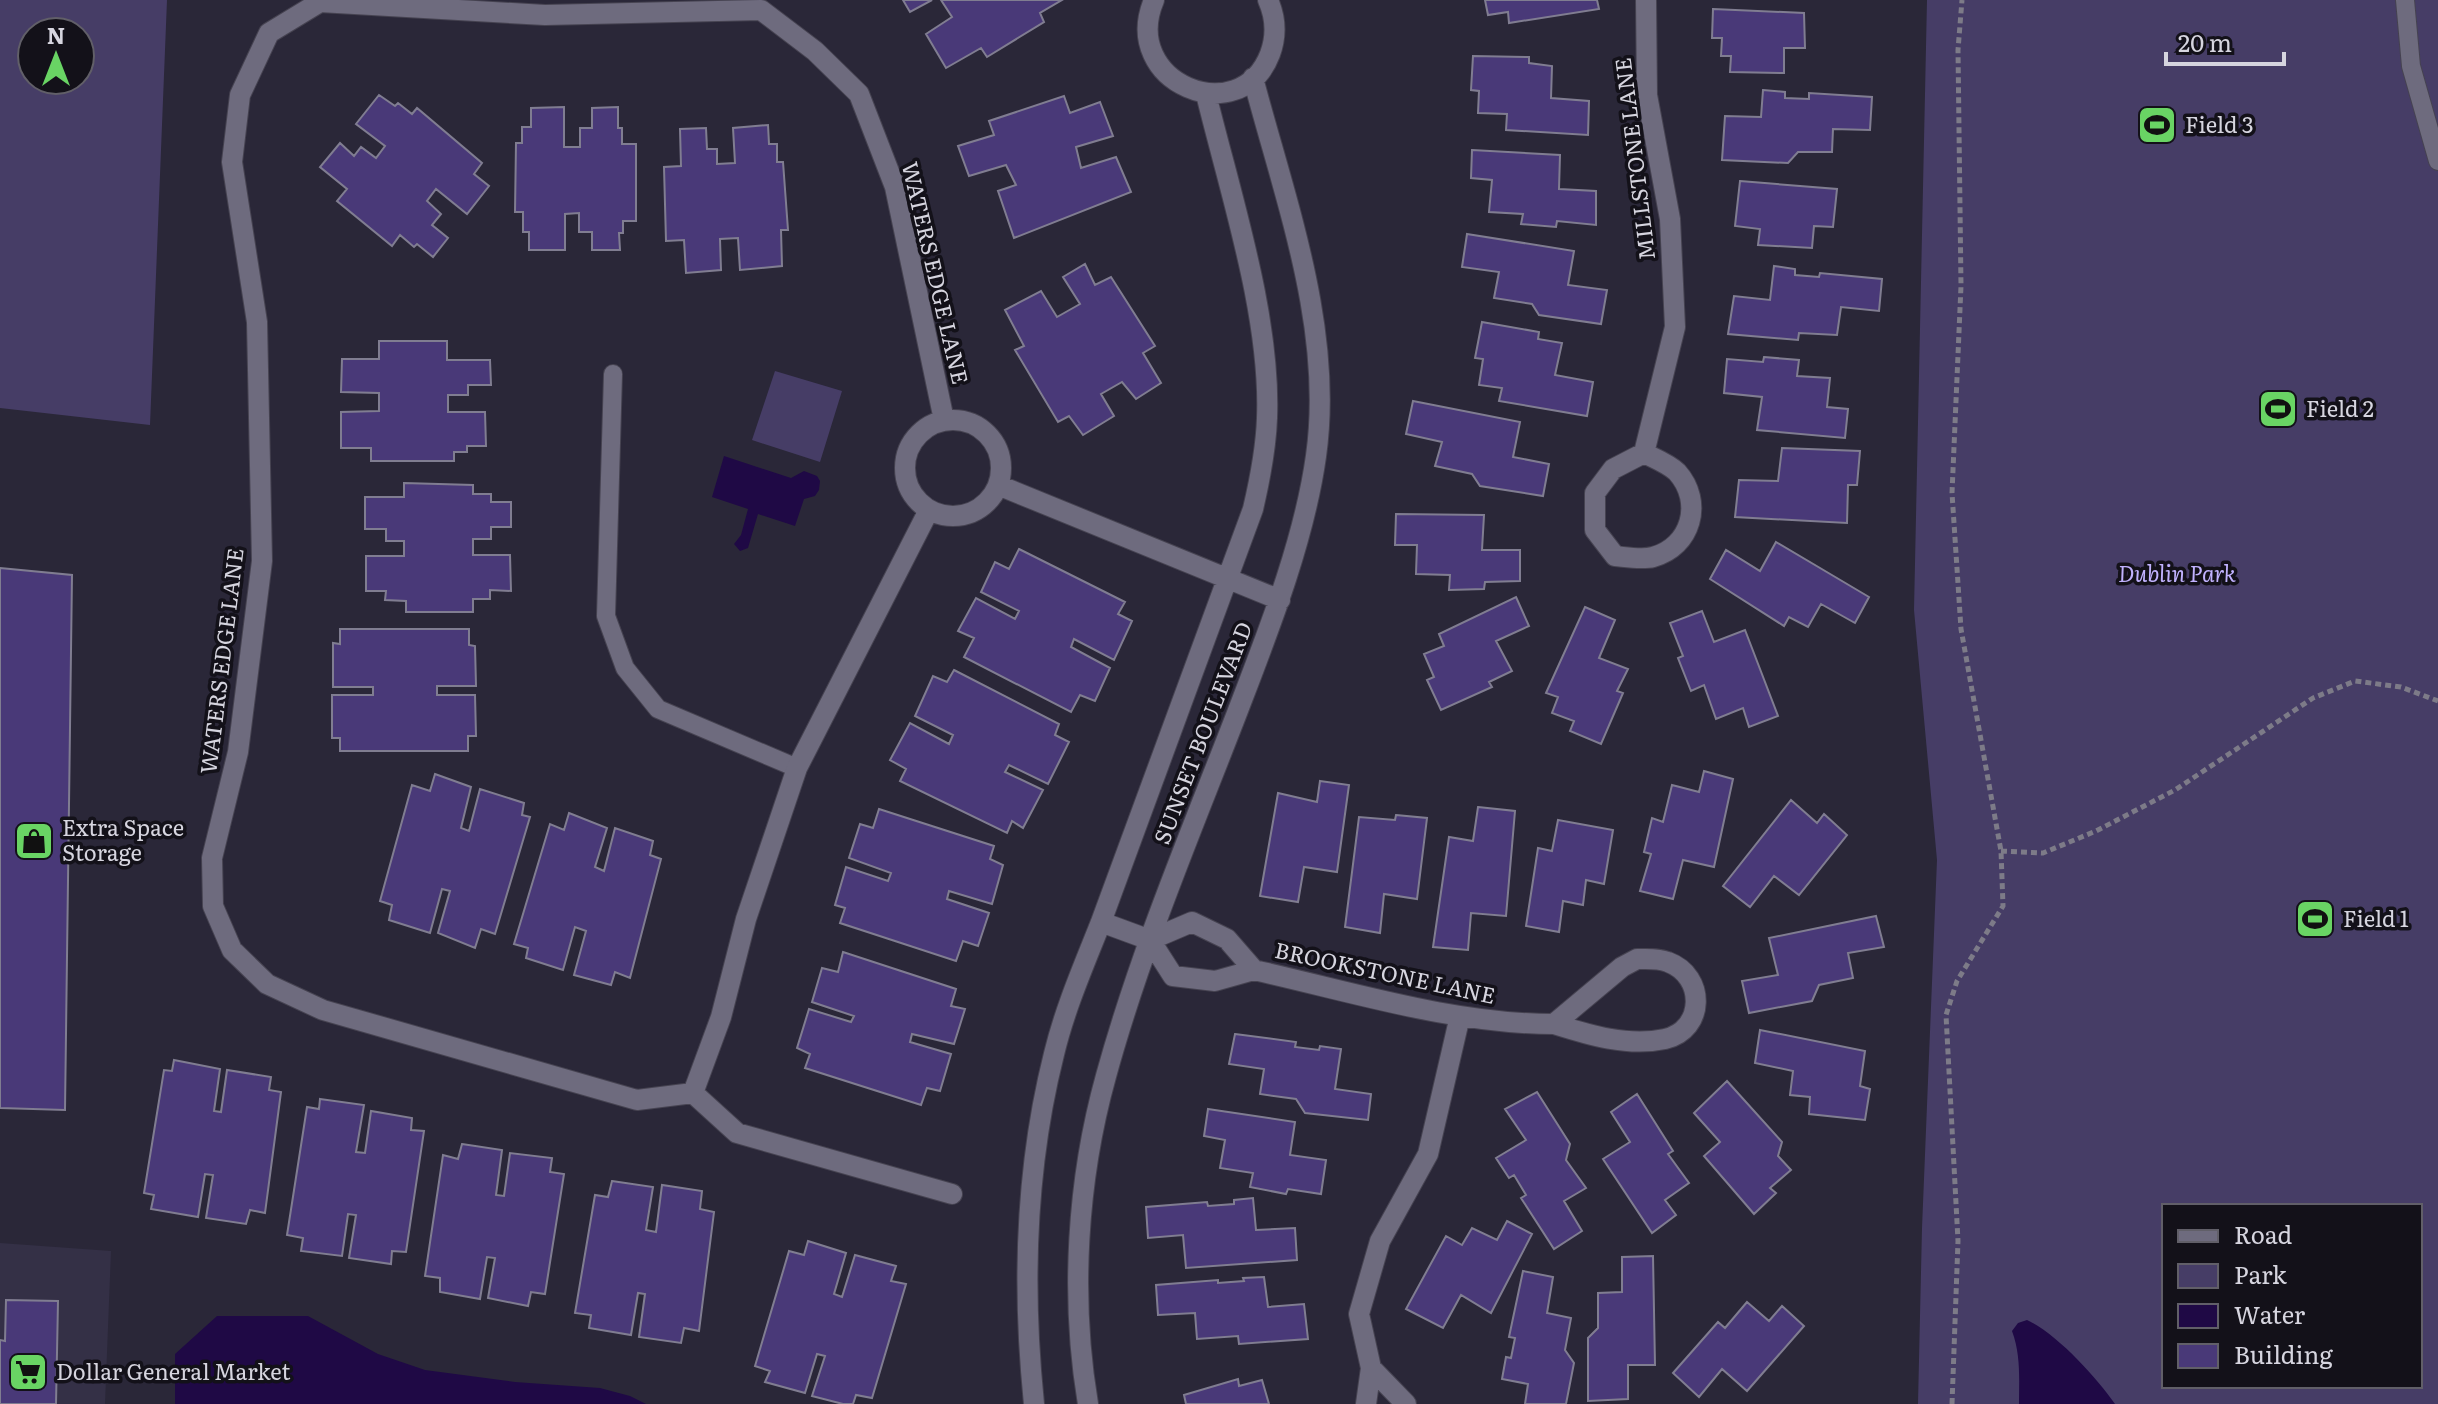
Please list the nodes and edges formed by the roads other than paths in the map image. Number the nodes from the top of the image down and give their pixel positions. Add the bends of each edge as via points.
1 (1154, 0) edge
2 (1268, 0) edge
3 (1646, 0) edge
4 (2405, 0) edge
5 (761, 5) edge
6 (1253, 78) junction
7 (1206, 94) junction
8 (2438, 161) edge
9 (613, 374) dead end
10 (944, 420) junction
11 (1644, 453) junction
12 (998, 485) junction
13 (929, 510) junction
14 (1228, 578) junction
15 (1280, 600) junction
16 (797, 768) junction
17 (1101, 922) junction
18 (1150, 940) junction
19 (1254, 970) junction
20 (1460, 1016) junction
21 (1554, 1024) junction
22 (693, 1093) junction
23 (952, 1194) dead end
24 (1371, 1368) junction
25 (1034, 1404) edge
26 (1088, 1404) edge
27 (1366, 1404) edge
28 (1406, 1404) edge

1 - 7 street via 1147,22 1156,62 1186,88
2 - 6 street via 1274,43
3 - 11 street, MILLSTONE LANE via 1647,95 1670,219 1675,327
4 - 8 lane via 2411,66
5 - 10 street, WATERS EDGE LANE via 859,94 895,187
5 - 22 street, WATERS EDGE LANE via 545,15 320,2 269,33 240,95 232,162 257,322 262,561 238,752 212,858 213,906 232,950 267,984 323,1010 637,1100
6 - 7 street via 1239,87
6 - 15 street, SUNSET BOULEVARD via 1307,277 1318,365 1316,455
7 - 14 street, SUNSET BOULEVARD via 1252,281 1267,388 1261,475
9 - 16 lane via 606,616 625,668 658,709
10 - 12 street via 974,424 987,433 1001,460
10 - 13 street via 915,437 904,468 907,485
11 - 11 street via 1613,469 1595,493 1595,530 1615,556 1650,558 1675,549 1689,525 1692,500 1676,471
12 - 13 street via 974,511 960,516
12 - 14 street
13 - 16 street
14 - 15 street
14 - 17 street, SUNSET BOULEVARD
15 - 18 street, SUNSET BOULEVARD
16 - 22 street
17 - 18 street
17 - 25 street, SUNSET BOULEVARD via 1054,1052 1039,1127 1025,1271
18 - 19 street, BROOKSTONE LANE via 1173,976 1215,981
18 - 19 street, BROOKSTONE LANE via 1192,922 1227,939
18 - 26 street, SUNSET BOULEVARD via 1105,1078 1085,1187 1079,1291
19 - 20 street, BROOKSTONE LANE
20 - 21 street, BROOKSTONE LANE
20 - 24 street via 1428,1154 1380,1241 1359,1314
21 - 21 street, BROOKSTONE LANE via 1637,959 1669,962 1683,970 1697,997 1692,1021 1666,1039 1619,1040
22 - 23 street via 737,1133
24 - 27 street
24 - 28 street

